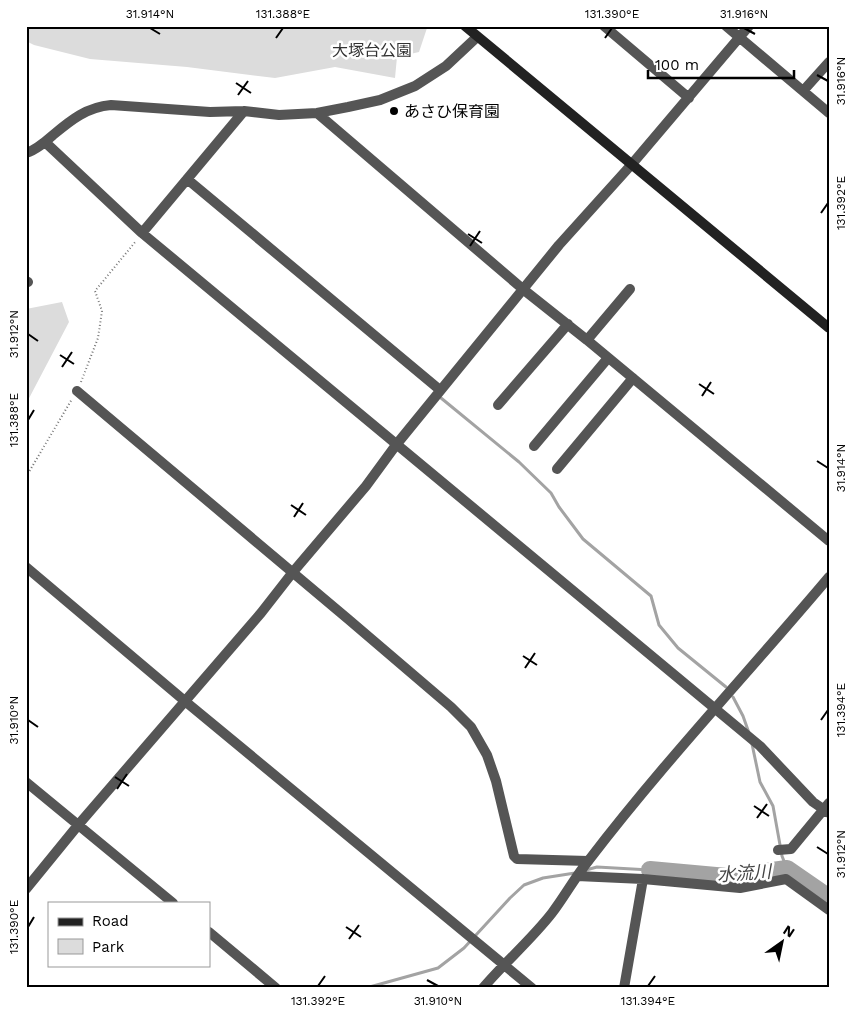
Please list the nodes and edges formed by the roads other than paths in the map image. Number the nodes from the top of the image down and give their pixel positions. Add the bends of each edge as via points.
1 (465, 26) edge
2 (604, 26) edge
3 (726, 26) edge
4 (748, 26) edge
5 (477, 36) junction
6 (739, 37) junction
7 (829, 62) edge
8 (803, 91) junction
9 (688, 98) junction
10 (244, 111) junction
11 (317, 113) junction
12 (829, 113) edge
13 (44, 142) junction
14 (26, 153) edge
15 (632, 164) junction
16 (186, 179) junction
17 (142, 233) junction
18 (630, 289) dead end
19 (524, 290) junction
20 (568, 324) junction
21 (829, 328) edge
22 (587, 340) junction
23 (608, 358) junction
24 (633, 378) junction
25 (440, 390) junction
26 (77, 391) road end
27 (498, 404) dead end
28 (396, 445) junction
29 (534, 446) dead end
30 (557, 469) dead end
31 (829, 541) edge
32 (26, 567) edge
33 (293, 572) junction
34 (829, 577) edge
35 (186, 702) junction
36 (714, 709) junction
37 (26, 782) edge
38 (827, 809) edge
39 (79, 824) junction
40 (778, 850) dead end
41 (588, 861) junction
42 (577, 876) junction
43 (644, 878) junction
44 (26, 889) edge
45 (172, 902) edge
46 (829, 910) edge
47 (210, 933) edge
48 (503, 964) junction
49 (276, 988) edge
50 (483, 988) edge
51 (532, 988) edge
52 (624, 988) edge

1 - 5 street
2 - 9 street
3 - 6 street
4 - 6 street
5 - 11 street via 446,66 415,86 380,100
5 - 15 street
6 - 8 street
6 - 9 street
7 - 8 street
8 - 12 street
9 - 15 street
10 - 11 street via 279,115
10 - 13 street via 98,106 70,120
10 - 16 street
11 - 19 street
13 - 14 street
13 - 17 street
15 - 19 street via 559,245
15 - 21 street
16 - 17 street
16 - 25 street
17 - 28 street
18 - 22 street
19 - 20 street
19 - 25 street
20 - 22 street
20 - 27 street
22 - 23 street
23 - 24 street
23 - 29 street
24 - 30 street
24 - 31 street
25 - 28 street
26 - 33 street
28 - 33 street via 366,486
28 - 36 street
32 - 35 street
33 - 35 street
33 - 41 street via 471,727 487,755 517,859
34 - 36 street
35 - 39 street
35 - 48 street
36 - 38 street via 760,746 813,802
36 - 41 street
37 - 39 street
38 - 40 street via 791,848
39 - 44 street
39 - 45 street
41 - 42 street
42 - 43 street
42 - 48 street via 552,912
43 - 46 street via 740,888 786,879
43 - 52 street
47 - 49 street
48 - 50 street
48 - 51 street

